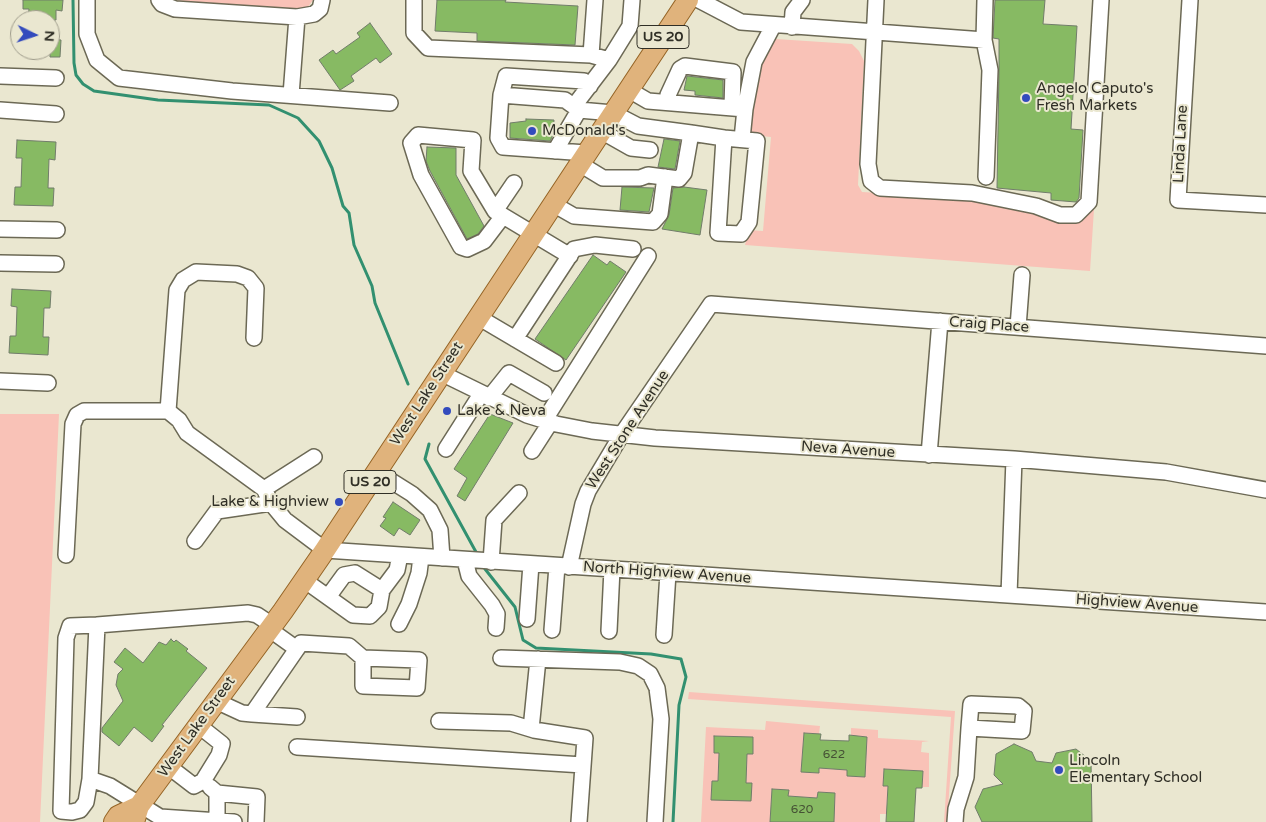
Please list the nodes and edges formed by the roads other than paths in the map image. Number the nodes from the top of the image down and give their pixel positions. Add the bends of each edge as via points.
1 (87, 0) edge
2 (322, 0) edge
3 (414, 0) edge
4 (595, 0) edge
5 (632, 0) edge
6 (802, 0) edge
7 (876, 0) edge
8 (985, 0) edge
9 (1101, 0) edge
10 (1190, 0) edge
11 (687, 1) edge
12 (161, 2) edge
13 (297, 17) junction
14 (773, 26) junction
15 (792, 27) junction
16 (874, 33) junction
17 (984, 40) junction
18 (591, 55) junction
19 (609, 60) junction
20 (0, 76) edge
21 (56, 78) dead end
22 (590, 86) junction
23 (629, 90) junction
24 (291, 95) junction
25 (501, 95) junction
26 (668, 102) junction
27 (390, 103) dead end
28 (573, 105) junction
29 (739, 108) junction
30 (0, 110) edge
31 (613, 113) junction
32 (56, 114) dead end
33 (653, 128) junction
34 (601, 131) junction
35 (691, 134) junction
36 (724, 138) junction
37 (742, 139) junction
38 (650, 150) junction
39 (555, 151) junction
40 (583, 158) junction
41 (648, 175) junction
42 (665, 177) junction
43 (986, 177) dead end
44 (514, 183) dead end
45 (553, 204) junction
46 (1266, 205) edge
47 (499, 214) junction
48 (0, 229) edge
49 (57, 230) dead end
50 (534, 233) junction
51 (633, 249) dead end
52 (570, 256) junction
53 (648, 256) dead end
54 (0, 263) edge
55 (56, 264) dead end
56 (1022, 274) dead end
57 (711, 304) joint
58 (478, 317) junction
59 (940, 321) junction
60 (1018, 327) junction
61 (254, 338) dead end
62 (516, 339) junction
63 (1266, 346) edge
64 (556, 363) dead end
65 (441, 373) junction
66 (0, 381) edge
67 (48, 383) dead end
68 (544, 394) dead end
69 (485, 396) junction
70 (168, 411) junction
71 (547, 422) junction
72 (622, 434) junction
73 (446, 449) dead end
74 (532, 452) dead end
75 (929, 455) junction
76 (314, 457) dead end
77 (1014, 459) junction
78 (377, 472) junction
79 (264, 489) junction
80 (1266, 490) edge
81 (519, 493) dead end
82 (271, 503) junction
83 (195, 541) dead end
84 (325, 550) junction
85 (66, 555) dead end
86 (400, 555) junction
87 (420, 557) junction
88 (442, 558) junction
89 (465, 560) junction
90 (491, 562) junction
91 (531, 564) junction
92 (563, 566) junction
93 (612, 569) junction
94 (668, 573) junction
95 (304, 580) junction
96 (382, 590) junction
97 (1009, 595) junction
98 (328, 597) junction
99 (1266, 612) edge
100 (528, 619) dead end
101 (399, 624) dead end
102 (97, 625) junction
103 (271, 627) junction
104 (496, 628) dead end
105 (552, 630) dead end
106 (609, 630) dead end
107 (664, 635) dead end
108 (297, 649) junction
109 (363, 658) dead end
110 (501, 658) dead end
111 (538, 659) junction
112 (216, 701) junction
113 (252, 714) junction
114 (297, 717) dead end
115 (439, 721) dead end
116 (198, 725) junction
117 (969, 728) junction
118 (531, 729) junction
119 (297, 747) dead end
120 (583, 765) junction
121 (168, 766) junction
122 (90, 779) junction
123 (202, 782) junction
124 (217, 793) junction
125 (137, 814) edge
126 (217, 821) edge
127 (114, 822) edge
128 (234, 822) edge
129 (256, 822) edge
130 (579, 822) edge
131 (655, 822) edge
132 (955, 822) edge

1 - 24 street via 87,34 97,60 119,78
2 - 13 street via 320,9 314,14
3 - 18 street via 414,33 428,48
4 - 18 street
5 - 19 street via 630,26
6 - 15 street via 793,12
7 - 16 street
8 - 17 street
9 - 16 street via 1089,202 1076,215 1060,215 1036,206 972,193 880,188 871,181 868,164
10 - 46 street, Linda Lane via 1178,200
11 - 14 street via 741,22
11 - 23 main road, West Lake Street / US 20
12 - 13 street via 175,9
13 - 24 street
14 - 15 street
14 - 29 street via 754,62
15 - 16 street
16 - 17 street
17 - 43 street via 990,70
18 - 19 street
19 - 22 street
20 - 21 street
22 - 25 street via 584,81 506,76
22 - 28 street
23 - 26 street via 648,101
23 - 31 main road, West Lake Street / US 20
24 - 27 street
25 - 28 street
25 - 39 street via 498,138 503,147
26 - 29 street
26 - 29 street via 668,94 680,69 691,66 734,72
28 - 31 street
28 - 39 street
29 - 37 street
30 - 32 street
31 - 33 street via 638,126
31 - 34 main road, West Lake Street / US 20
33 - 35 street
33 - 38 street
34 - 38 street via 631,148
34 - 40 main road, West Lake Street / US 20
35 - 36 street
35 - 42 street via 684,173 679,179
36 - 37 street
36 - 37 street via 718,233 741,234 749,222 757,141
38 - 41 street
39 - 40 street
40 - 41 street via 603,178
40 - 45 main road, West Lake Street / US 20
41 - 42 street
42 - 45 street via 660,214 653,222 574,216
44 - 47 street
45 - 50 main road, West Lake Street / US 20
47 - 47 street via 471,171 474,140 418,135 411,143 421,175 461,247 467,249 484,242
47 - 50 street
48 - 49 street
50 - 52 street
50 - 58 main road, West Lake Street / US 20
51 - 52 street via 595,246 574,249
52 - 62 street
53 - 71 street
54 - 55 street
56 - 60 street
57 - 59 street, Craig Place
57 - 72 street, West Stone Avenue
58 - 62 street
58 - 65 main road, West Lake Street / US 20
59 - 60 street, Craig Place
59 - 75 street
60 - 63 street, Craig Place
61 - 70 street via 256,288 248,278 237,274 196,272 183,280 177,290
62 - 64 street
65 - 69 street, Neva Avenue
65 - 78 main road, West Lake Street / US 20
66 - 67 street
68 - 69 street via 509,373
69 - 71 street, Neva Avenue
69 - 73 street
70 - 79 street via 187,433
70 - 85 street via 84,411 77,415 73,424
71 - 72 street, Neva Avenue
71 - 74 street
72 - 75 street, Neva Avenue
72 - 92 street, West Stone Avenue via 583,504
75 - 77 street, Neva Avenue
76 - 79 street
77 - 80 street, Neva Avenue via 1166,472
77 - 97 street
78 - 84 main road, West Lake Street / US 20
78 - 88 street via 412,494 430,510 440,530
79 - 82 street
81 - 90 street via 494,520
82 - 83 street via 217,511
82 - 84 street via 284,520
84 - 86 street, North Highview Avenue
84 - 95 main road, West Lake Street / US 20
86 - 87 street, North Highview Avenue
86 - 96 street via 397,570
87 - 88 street, North Highview Avenue
87 - 101 street via 410,604
88 - 89 street, North Highview Avenue
89 - 90 street, North Highview Avenue
89 - 104 street via 469,576 497,614
90 - 91 street, North Highview Avenue
91 - 92 street, North Highview Avenue
91 - 100 street
92 - 93 street, North Highview Avenue
92 - 105 street, West Stone Avenue
93 - 94 street, North Highview Avenue
93 - 106 street
94 - 97 street, North Highview Avenue
94 - 107 street
95 - 98 street
95 - 103 main road, West Lake Street / US 20
96 - 98 street via 355,573 344,576
96 - 98 street via 379,607 365,617 353,615
97 - 99 street, Highview Avenue
102 - 103 street via 248,613 257,615
102 - 122 street
102 - 122 street via 70,626 66,638 61,811 80,810 86,802
103 - 108 street
103 - 112 main road, West Lake Street / US 20
108 - 109 street via 301,643 349,646
108 - 113 street
110 - 111 street
111 - 118 street
111 - 131 street via 620,662 638,666 650,674 657,688 661,719
112 - 113 street
112 - 116 main road, West Lake Street / US 20
113 - 114 street
115 - 118 street via 511,723
116 - 121 main road, West Lake Street / US 20
116 - 123 street via 222,744
117 - 117 street via 1022,731 1024,711 1018,706 971,704
117 - 132 street via 966,777
118 - 120 street via 585,738
119 - 120 street
120 - 130 street
121 - 123 street via 194,786
121 - 125 main road, West Lake Street / US 20
122 - 125 street via 110,786
123 - 124 street
124 - 126 street
124 - 129 street via 257,796
125 - 126 street
125 - 127 main road, West Lake Street / US 20 via 118,816
126 - 128 street

